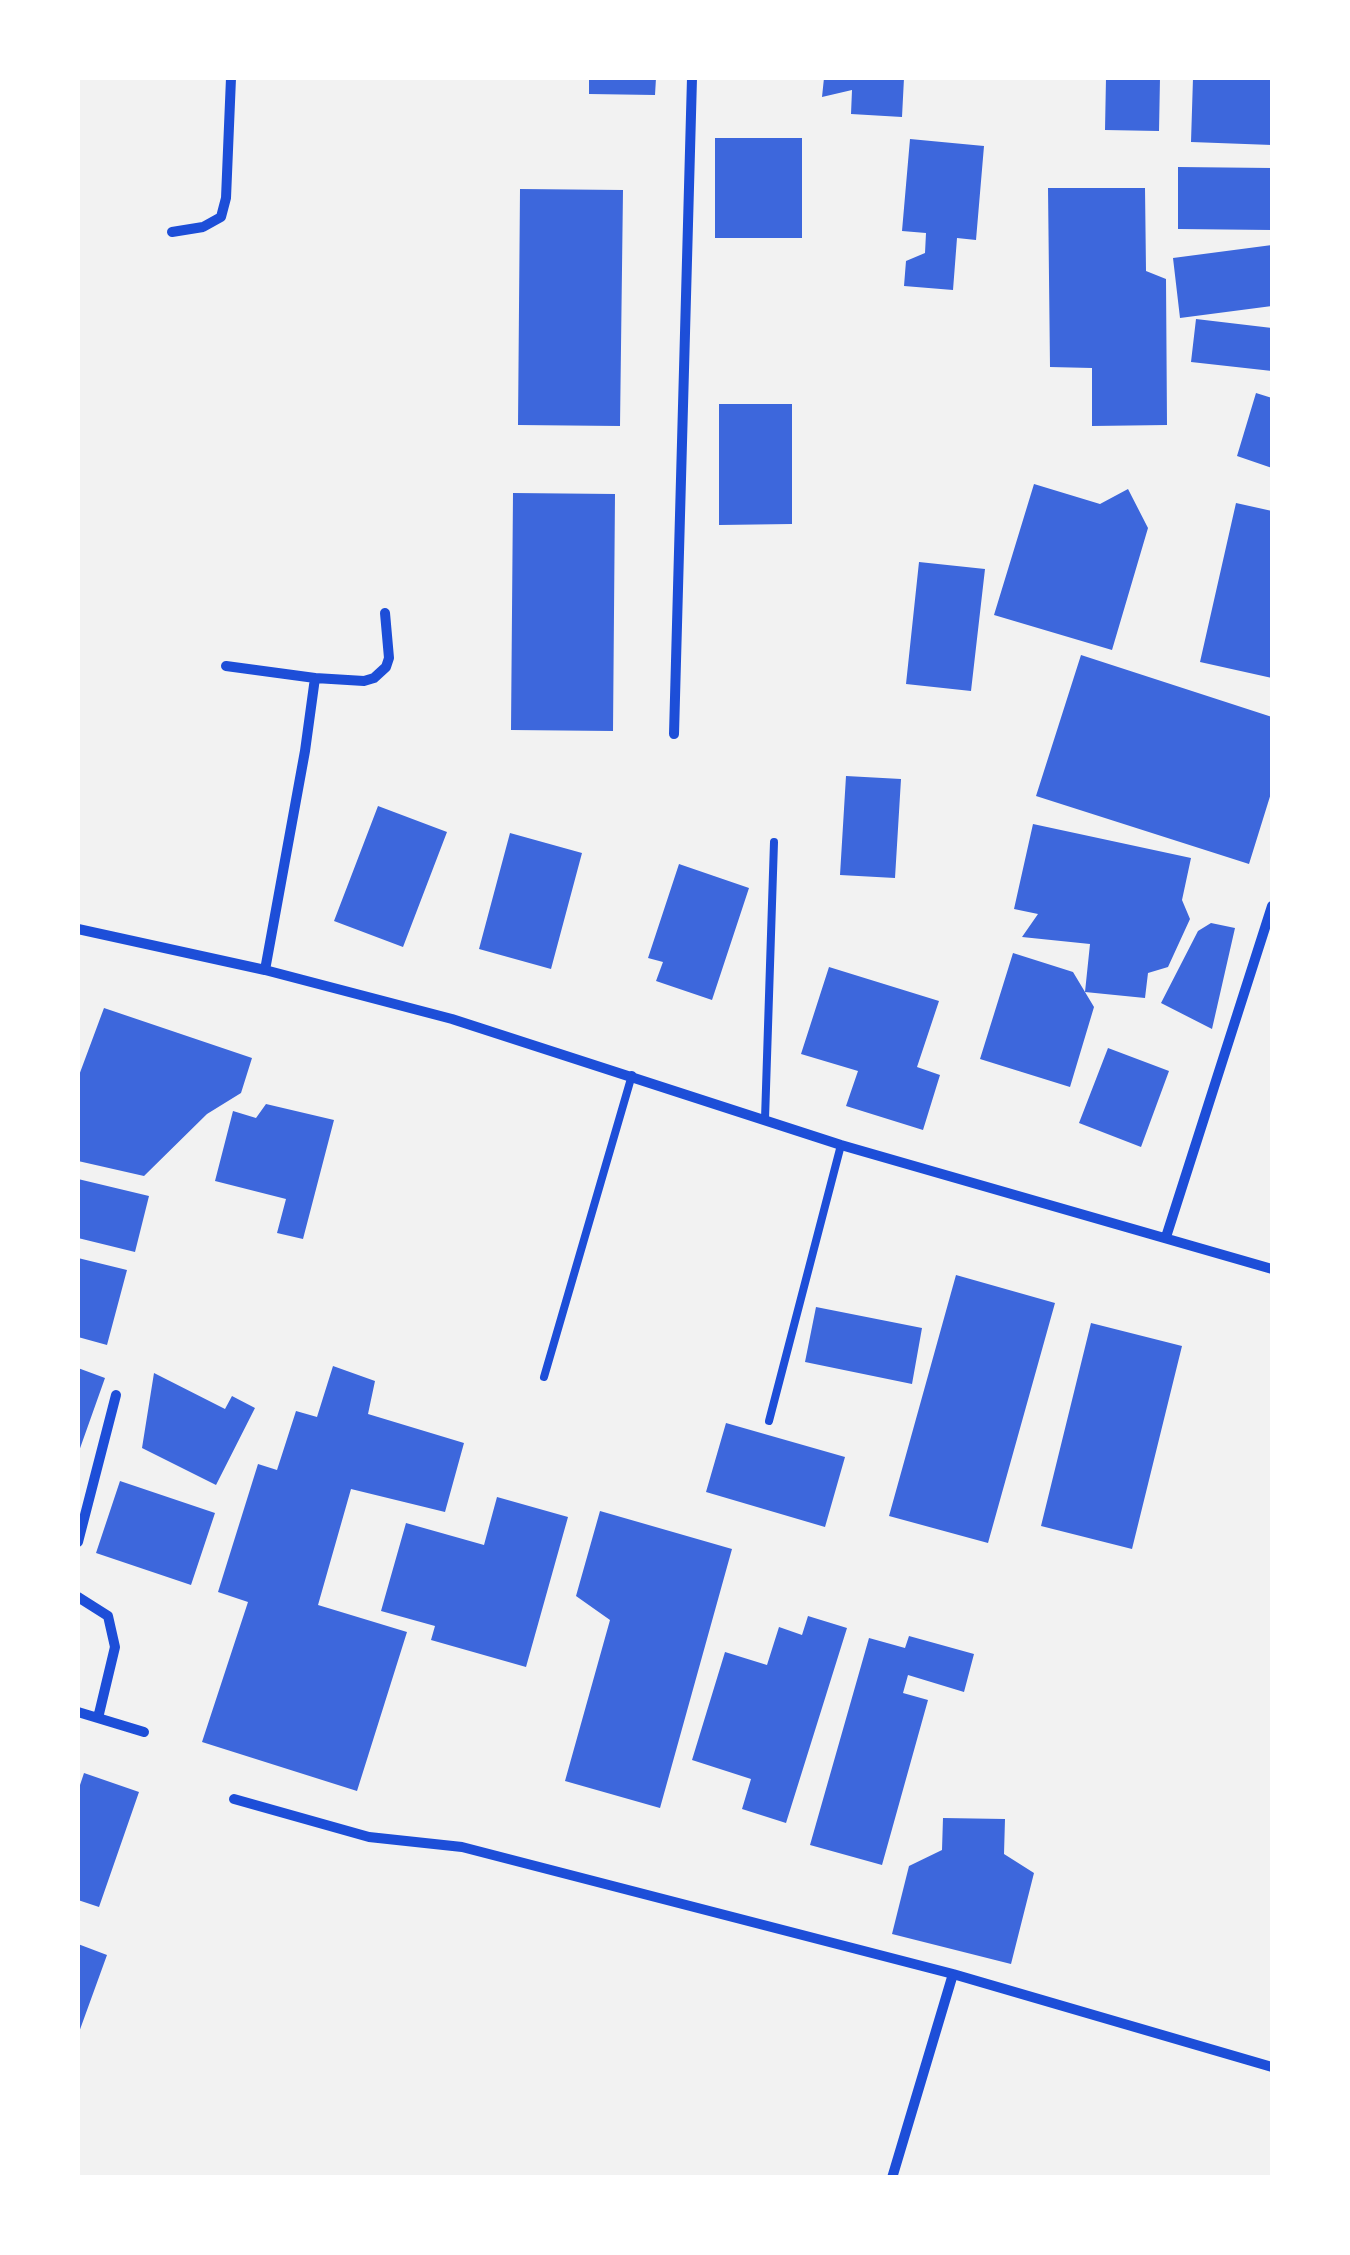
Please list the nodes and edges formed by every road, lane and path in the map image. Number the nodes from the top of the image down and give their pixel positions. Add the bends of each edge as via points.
1 (231, 78) edge
2 (692, 78) edge
3 (172, 232) dead end
4 (385, 613) dead end
5 (226, 666) dead end
6 (315, 678) junction
7 (674, 734) dead end
8 (774, 842) dead end
9 (1272, 906) edge
10 (78, 928) edge
11 (265, 970) junction
12 (632, 1076) junction
13 (765, 1119) junction
14 (841, 1144) junction
15 (1166, 1237) junction
16 (1272, 1269) edge
17 (544, 1376) dead end
18 (116, 1395) dead end
19 (770, 1421) dead end
20 (78, 1542) edge
21 (78, 1597) edge
22 (78, 1712) edge
23 (98, 1718) junction
24 (144, 1732) dead end
25 (234, 1799) dead end
26 (954, 1974) junction
27 (1272, 2066) edge
28 (892, 2178) edge

1 - 3 street via 220,218
2 - 7 street
4 - 6 street via 389,658 380,675 364,681
5 - 6 street
6 - 11 street
8 - 13 lane
9 - 15 street
10 - 11 street
11 - 12 street
12 - 13 street
12 - 17 lane
13 - 14 street
14 - 15 street
14 - 19 lane
15 - 16 street
18 - 20 street
21 - 23 street via 108,1616 115,1646
22 - 23 street
23 - 24 street
25 - 26 street via 369,1837 462,1847
26 - 27 street
26 - 28 street

